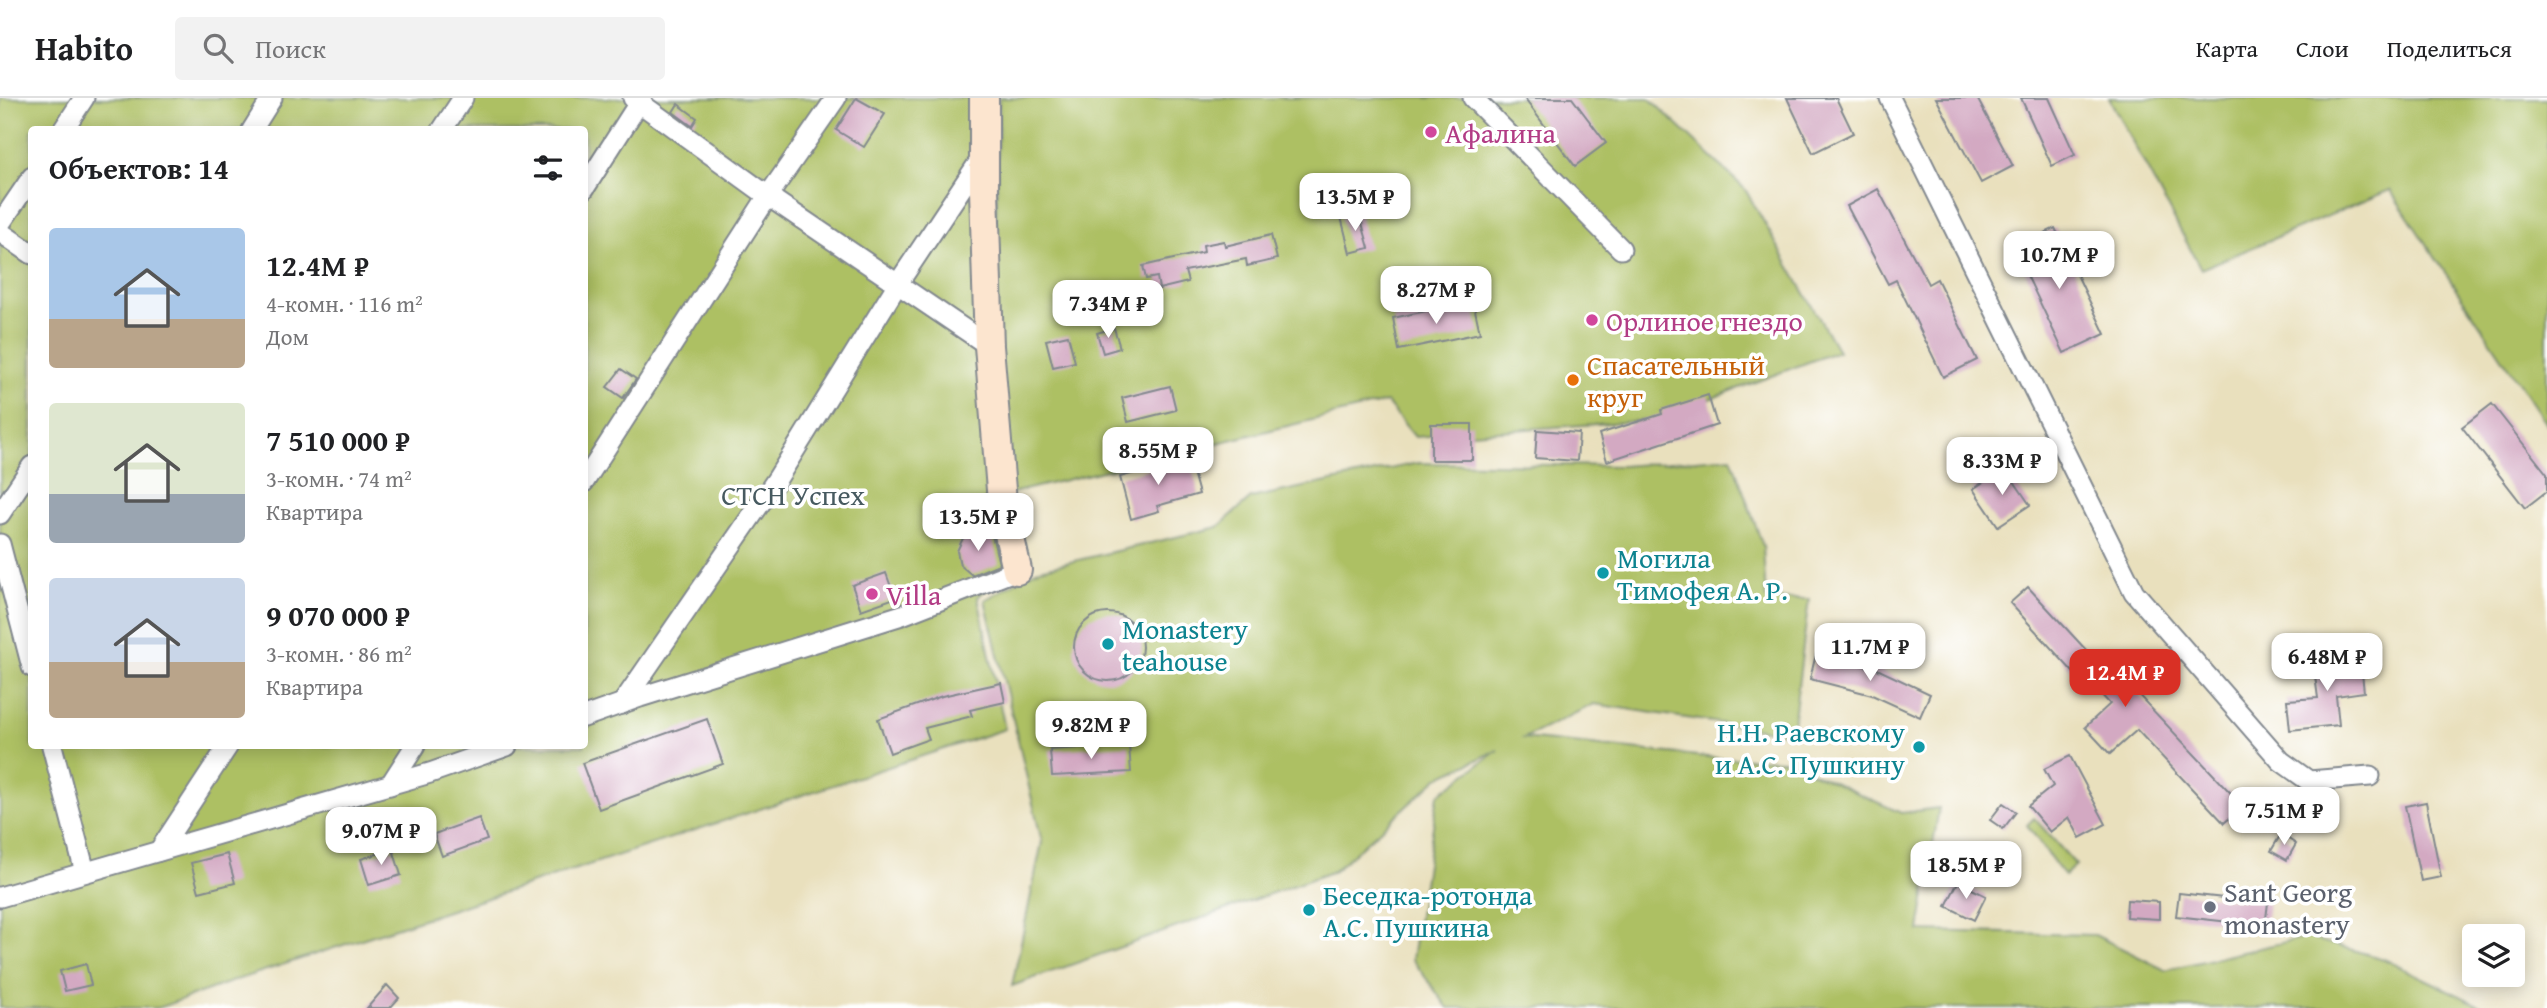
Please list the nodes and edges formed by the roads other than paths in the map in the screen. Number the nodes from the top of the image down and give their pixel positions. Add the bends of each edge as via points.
1 (84, 98) edge
2 (272, 98) edge
3 (463, 98) edge
4 (836, 98) edge
5 (984, 98) edge
6 (1473, 98) edge
7 (1890, 98) edge
8 (638, 99) edge
9 (66, 126) edge
10 (254, 126) edge
11 (445, 126) edge
12 (983, 156) junction
13 (588, 182) edge
14 (28, 183) edge
15 (768, 196) junction
16 (0, 224) edge
17 (0, 232) edge
18 (1621, 249) dead end
19 (28, 251) edge
20 (897, 285) junction
21 (989, 346) junction
22 (28, 472) edge
23 (588, 476) edge
24 (0, 514) edge
25 (0, 544) edge
26 (1017, 570) joint
27 (28, 652) edge
28 (622, 704) junction
29 (588, 716) edge
30 (53, 749) edge
31 (226, 749) edge
32 (413, 749) edge
33 (499, 749) edge
34 (2370, 776) dead end
35 (390, 785) junction
36 (159, 851) junction
37 (85, 872) junction
38 (0, 897) edge

1 - 9 street
2 - 10 street
3 - 11 street
4 - 15 street
5 - 12 main road
6 - 18 street
7 - 34 street via 2134,592 2281,761 2309,781
8 - 13 street
8 - 15 street
12 - 20 street
12 - 21 main road
14 - 16 street
15 - 20 street
15 - 23 street
17 - 19 street
20 - 21 street
20 - 28 street via 777,479
21 - 26 main road via 1002,502
22 - 24 street
25 - 27 street
26 - 28 street via 901,615
28 - 29 street
30 - 37 street
31 - 36 street
32 - 35 street
33 - 35 street
35 - 36 street
36 - 37 street
37 - 38 street

